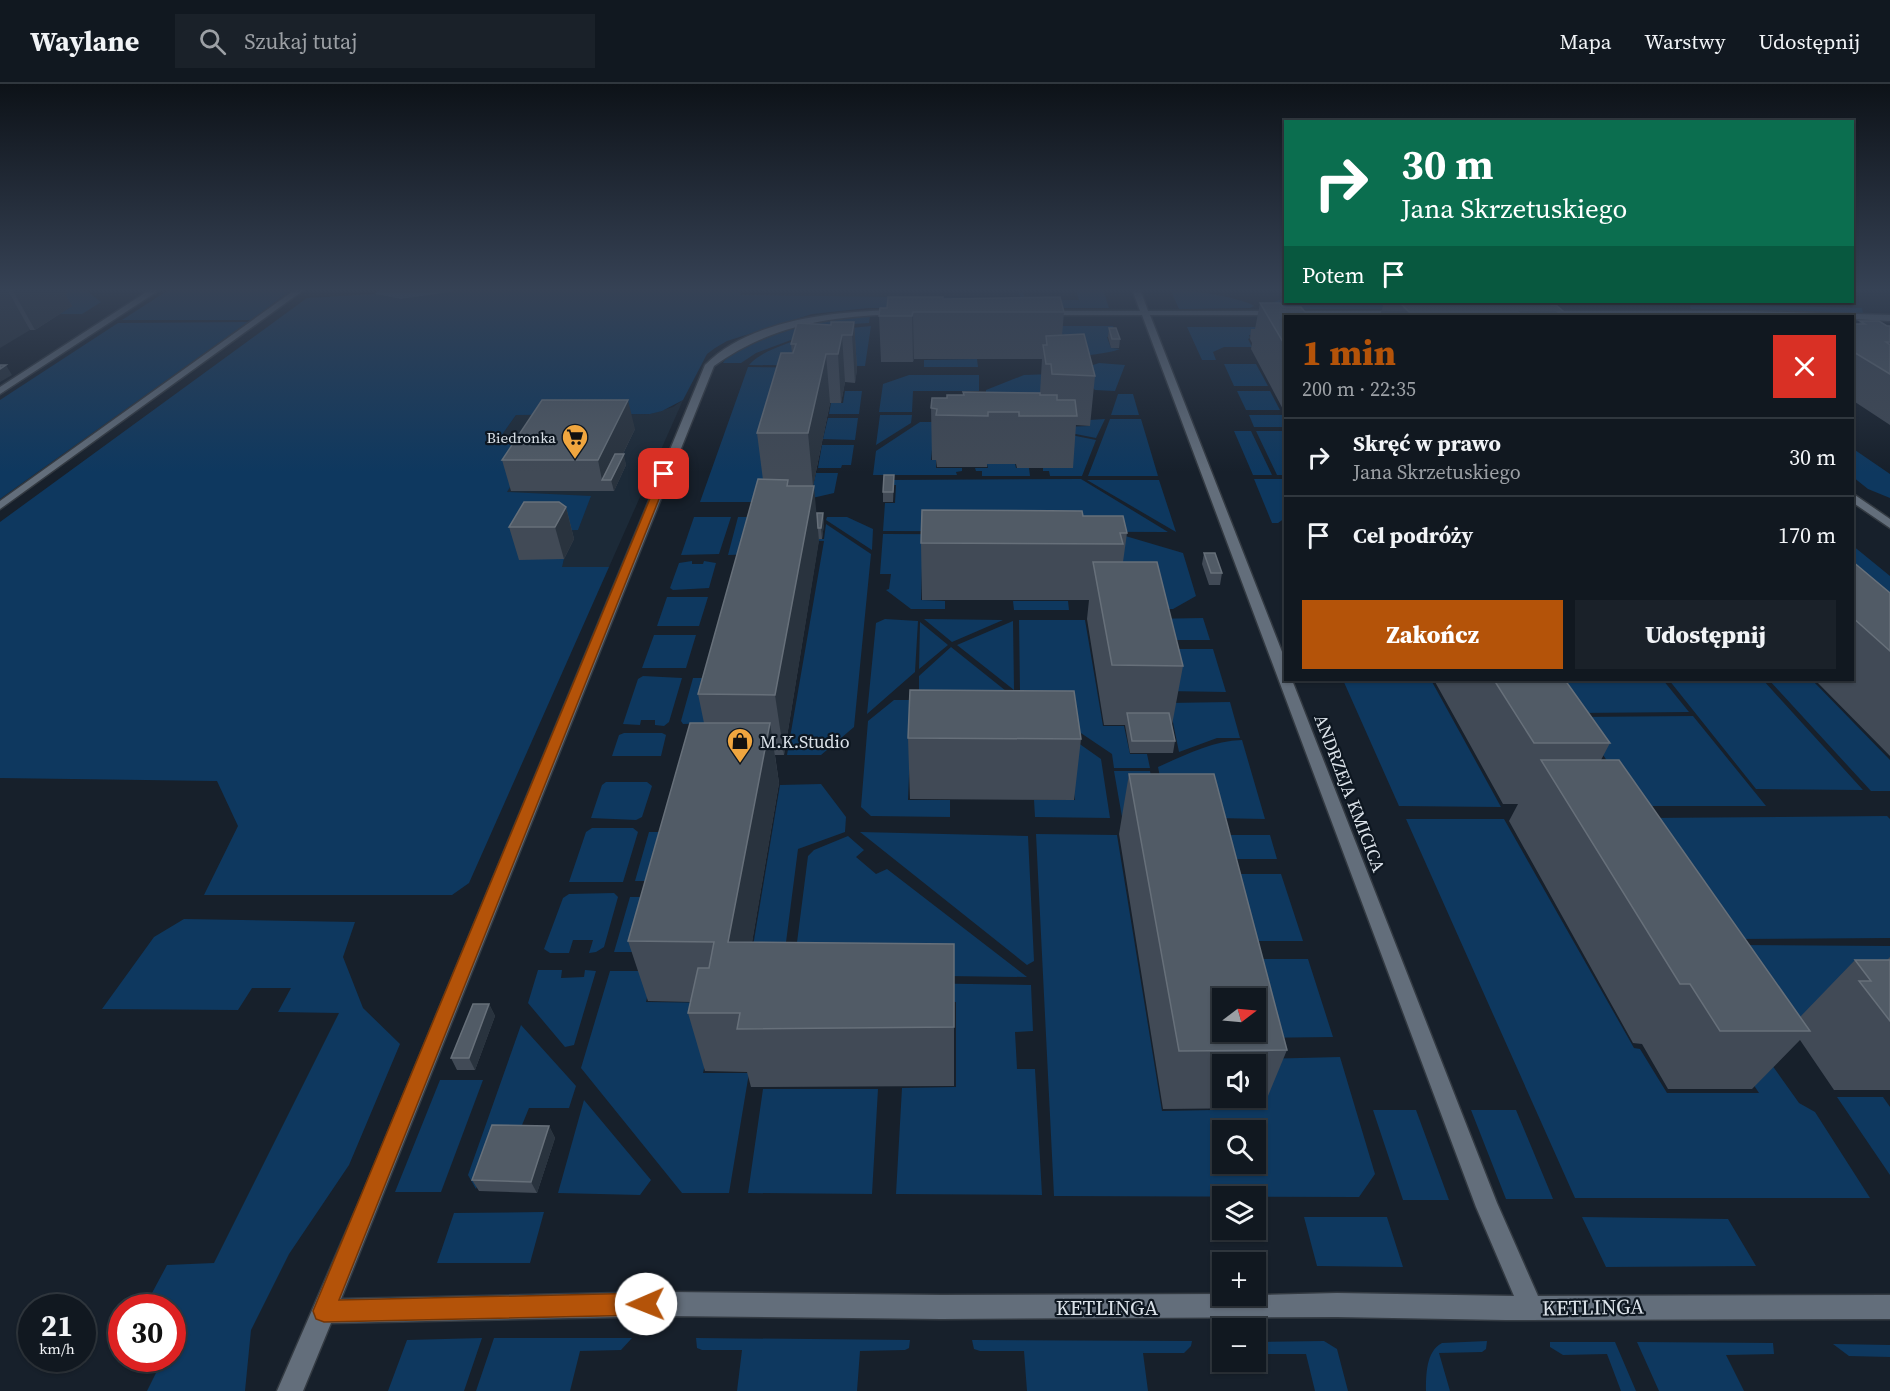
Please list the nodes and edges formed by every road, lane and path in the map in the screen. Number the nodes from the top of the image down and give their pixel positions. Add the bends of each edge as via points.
1 (64, 350) edge
2 (216, 350) edge
3 (730, 350) edge
4 (1158, 350) edge
5 (0, 392) edge
6 (1854, 498) edge
7 (0, 506) edge
8 (1890, 525) edge
9 (1284, 678) edge
10 (1285, 681) edge
11 (1890, 1307) edge
12 (1531, 1308) junction
13 (324, 1311) junction
14 (290, 1391) edge

1 - 5 street
2 - 7 street
3 - 13 street via 710,365
4 - 9 street, ANDRZEJA KMICICA
6 - 8 street
10 - 12 street, ANDRZEJA KMICICA via 1487,1207
11 - 12 street, KETLINGA
12 - 13 street, KETLINGA via 668,1304
13 - 14 street

